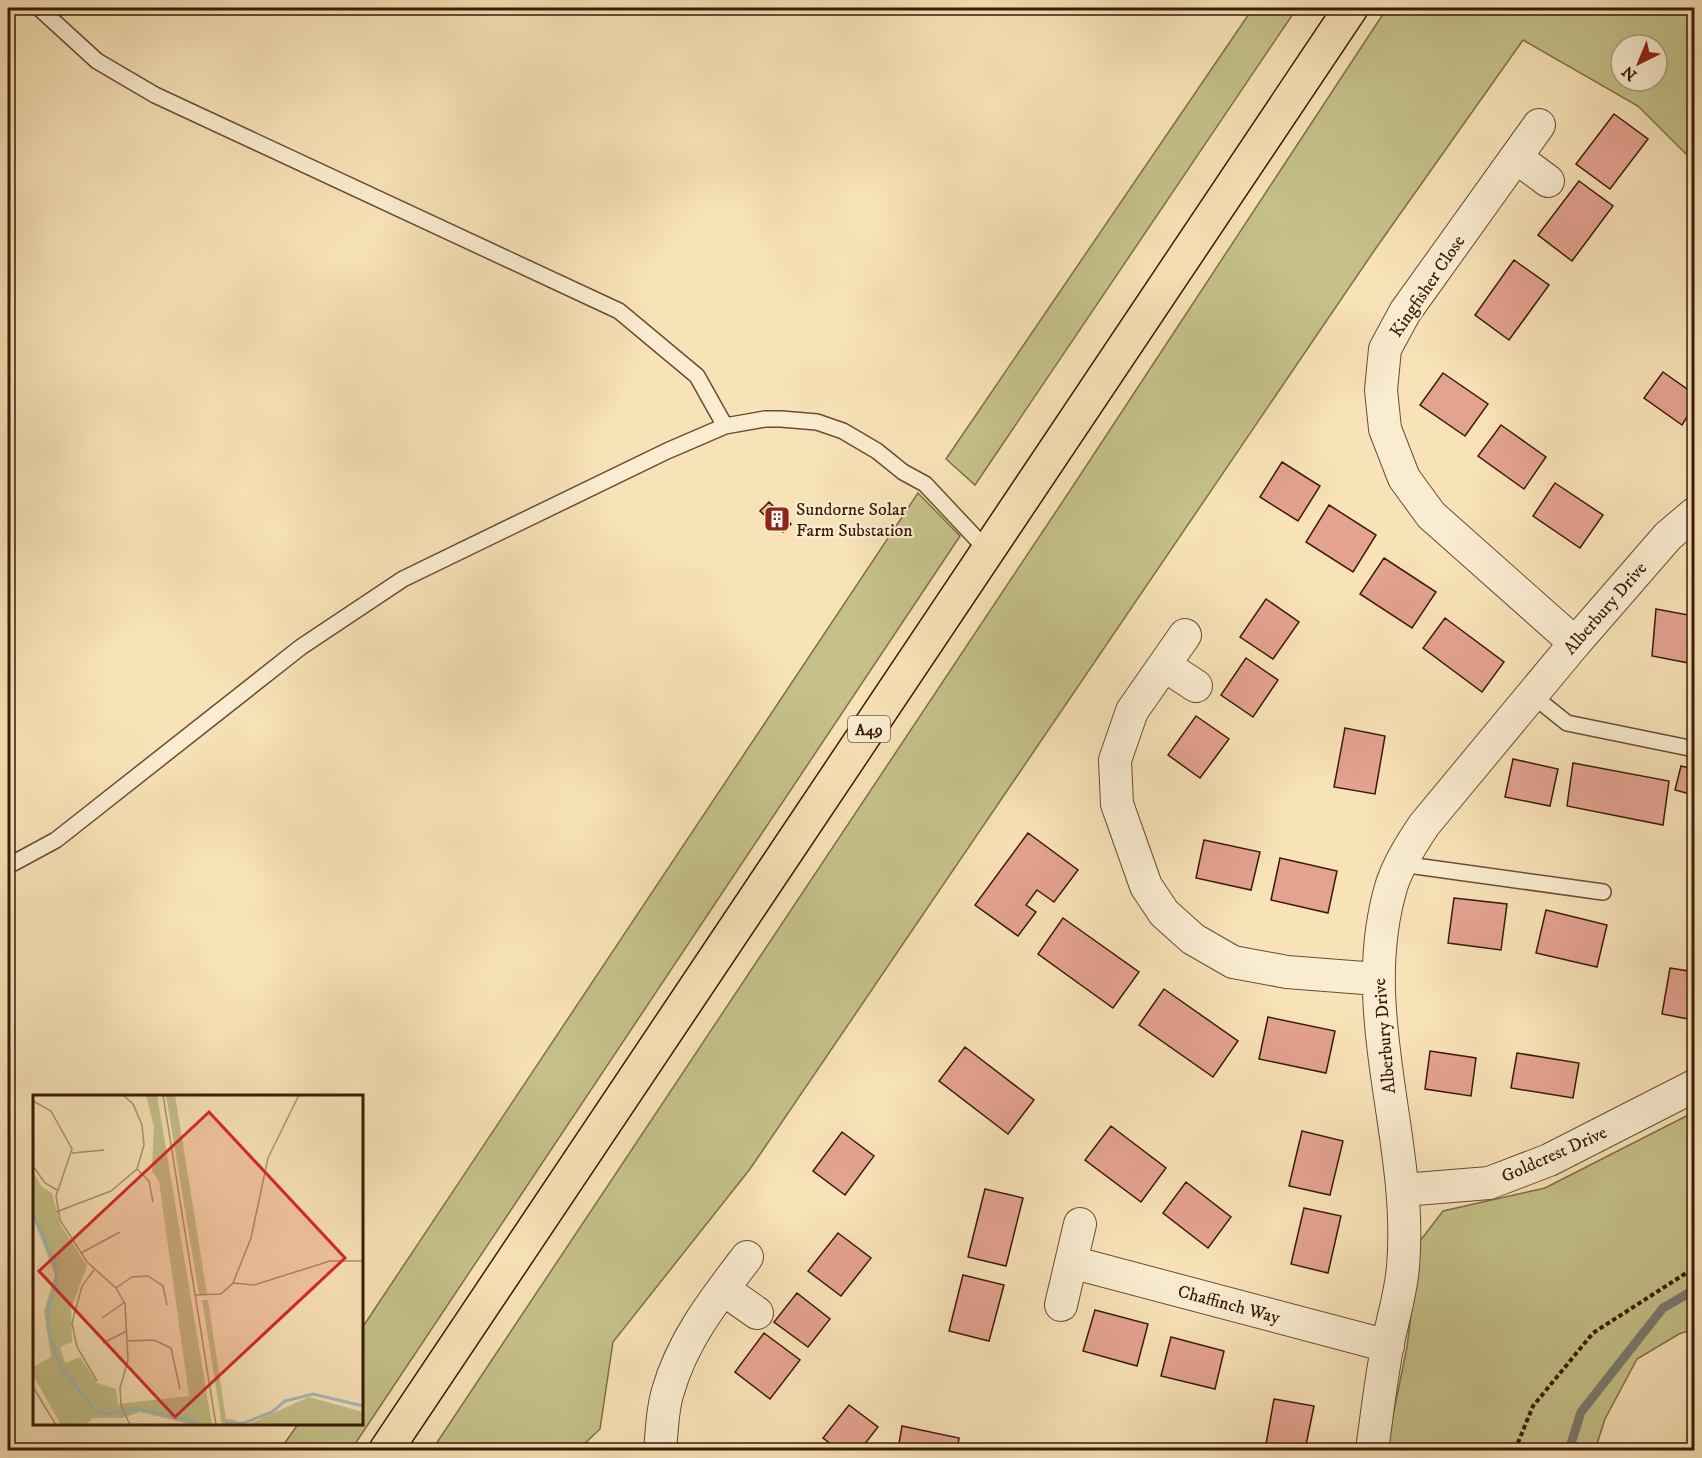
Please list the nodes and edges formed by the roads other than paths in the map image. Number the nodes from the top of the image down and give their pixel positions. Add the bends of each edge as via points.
1 (39, 8) edge
2 (1351, 8) edge
3 (1539, 125) dead end
4 (1516, 158) junction
5 (1548, 181) dead end
6 (725, 426) junction
7 (1695, 514) edge
8 (988, 551) junction
9 (1185, 635) dead end
10 (1575, 643) junction
11 (1164, 665) junction
12 (1196, 686) dead end
13 (1532, 695) junction
14 (1695, 749) edge
15 (1401, 864) junction
16 (8, 867) edge
17 (1603, 892) dead end
18 (1377, 979) junction
19 (1695, 1086) edge
20 (1403, 1190) junction
21 (1080, 1224) dead end
22 (747, 1257) dead end
23 (1071, 1262) junction
24 (723, 1288) junction
25 (1061, 1305) dead end
26 (757, 1313) dead end
27 (1388, 1347) junction
28 (386, 1450) edge
29 (660, 1450) edge
30 (1372, 1450) edge

1 - 6 lane via 97,61 155,95 620,311 698,376
2 - 8 highway, A49
3 - 4 street, Kingfisher Close
4 - 5 street
4 - 10 street, Kingfisher Close via 1405,312 1385,349 1381,390 1385,429 1404,478 1431,515
6 - 8 lane via 781,419 818,422 843,430 925,484
6 - 16 lane via 403,579 301,647 56,840
7 - 10 street, Alberbury Drive via 1668,536
8 - 28 highway, A49
9 - 11 street
10 - 13 street, Alberbury Drive
11 - 12 street
11 - 18 street via 1132,711 1115,760 1117,804 1146,886 1164,913 1193,939 1233,962 1287,972
13 - 14 lane via 1567,723
13 - 15 street, Alberbury Drive via 1424,825
15 - 17 lane
15 - 18 street, Alberbury Drive via 1392,884 1382,930
18 - 20 street, Alberbury Drive
19 - 20 street, Goldcrest Drive via 1549,1160 1489,1183
20 - 27 street, Alberbury Drive via 1403,1268
21 - 23 street
22 - 24 street
23 - 25 street
23 - 27 street, Chaffinch Way
24 - 26 street
24 - 29 street via 685,1345 667,1393
27 - 30 street, Alberbury Drive

